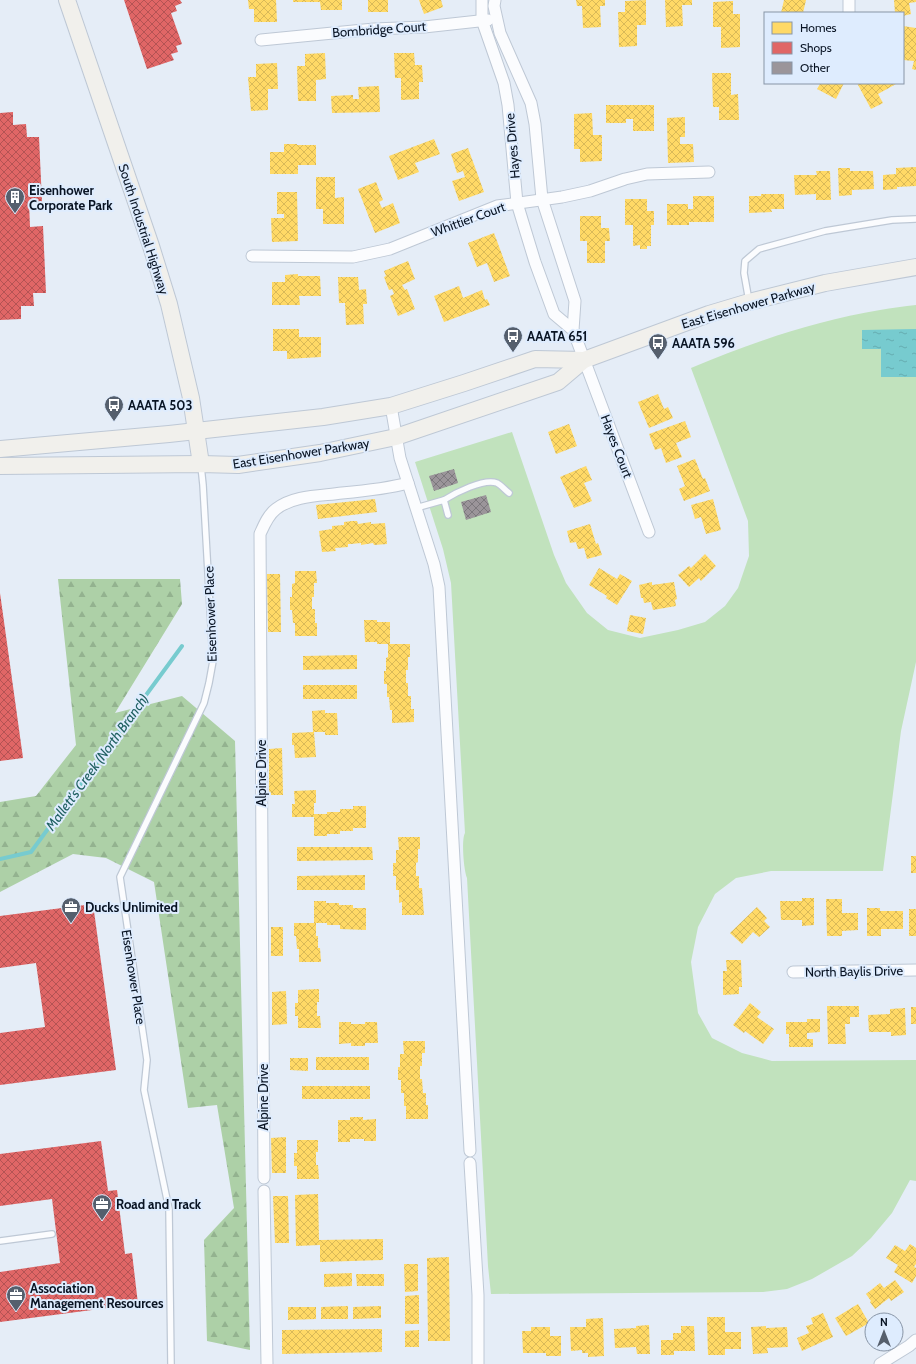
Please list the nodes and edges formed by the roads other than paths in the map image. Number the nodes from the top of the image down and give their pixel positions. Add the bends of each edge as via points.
1 (66, 0) edge
2 (482, 0) edge
3 (495, 0) edge
4 (849, 0) edge
5 (849, 12) edge
6 (482, 20) junction
7 (497, 20) junction
8 (261, 40) dead end
9 (709, 172) dead end
10 (542, 199) junction
11 (517, 203) junction
12 (916, 219) edge
13 (252, 256) dead end
14 (916, 267) edge
15 (749, 302) junction
16 (573, 330) junction
17 (584, 360) junction
18 (391, 406) junction
19 (197, 431) junction
20 (396, 437) junction
21 (0, 449) edge
22 (201, 464) junction
23 (0, 466) edge
24 (408, 483) junction
25 (509, 493) dead end
26 (444, 500) junction
27 (416, 508) junction
28 (448, 515) dead end
29 (649, 532) dead end
30 (916, 970) edge
31 (793, 972) dead end
32 (470, 1151) dead end
33 (470, 1163) dead end
34 (264, 1178) dead end
35 (264, 1191) dead end
36 (52, 1234) dead end
37 (0, 1241) edge
38 (916, 1340) edge
39 (171, 1364) edge
40 (267, 1364) edge
41 (478, 1364) edge
42 (880, 1364) edge

1 - 19 main road, South Industrial Highway via 167,297
2 - 6 street, Hayes Drive
3 - 7 street, Hayes Drive
4 - 5 street
6 - 7 street, Bombridge Court
6 - 8 street, Bombridge Court
6 - 11 street, Hayes Drive via 504,83
7 - 10 street, Hayes Drive via 500,33 531,103
9 - 10 street, Whittier Court via 647,174 590,191
10 - 11 street, Whittier Court
10 - 16 street, Hayes Drive via 575,301
11 - 13 street, Whittier Court via 497,206 390,249 353,257
11 - 16 street, Hayes Drive via 554,314
12 - 15 lane via 892,220 825,231 759,249 745,261 744,273
14 - 15 main road, East Eisenhower Parkway via 825,283
15 - 17 main road, East Eisenhower Parkway
16 - 17 street, Hayes Drive
17 - 18 main road, East Eisenhower Parkway via 535,359
17 - 20 main road, East Eisenhower Parkway via 558,382
17 - 29 street, Hayes Court
18 - 19 main road, East Eisenhower Parkway
18 - 20 street
19 - 21 main road, East Eisenhower Parkway
19 - 22 main road, South Industrial Highway
20 - 22 main road, East Eisenhower Parkway via 320,453 238,465
20 - 24 street
22 - 23 main road, East Eisenhower Parkway
22 - 39 lane, Eisenhower Place via 213,661 210,683 204,703 120,877 147,1060 144,1090 169,1208
24 - 27 street
24 - 34 street, Alpine Drive via 390,488 293,500 277,508 268,518 260,534
25 - 26 lane via 496,483 486,482 455,493
26 - 27 lane
26 - 28 lane
27 - 32 street via 439,587
30 - 31 street, North Baylis Drive
33 - 41 street via 478,1295
35 - 40 street
36 - 37 lane
38 - 42 street

